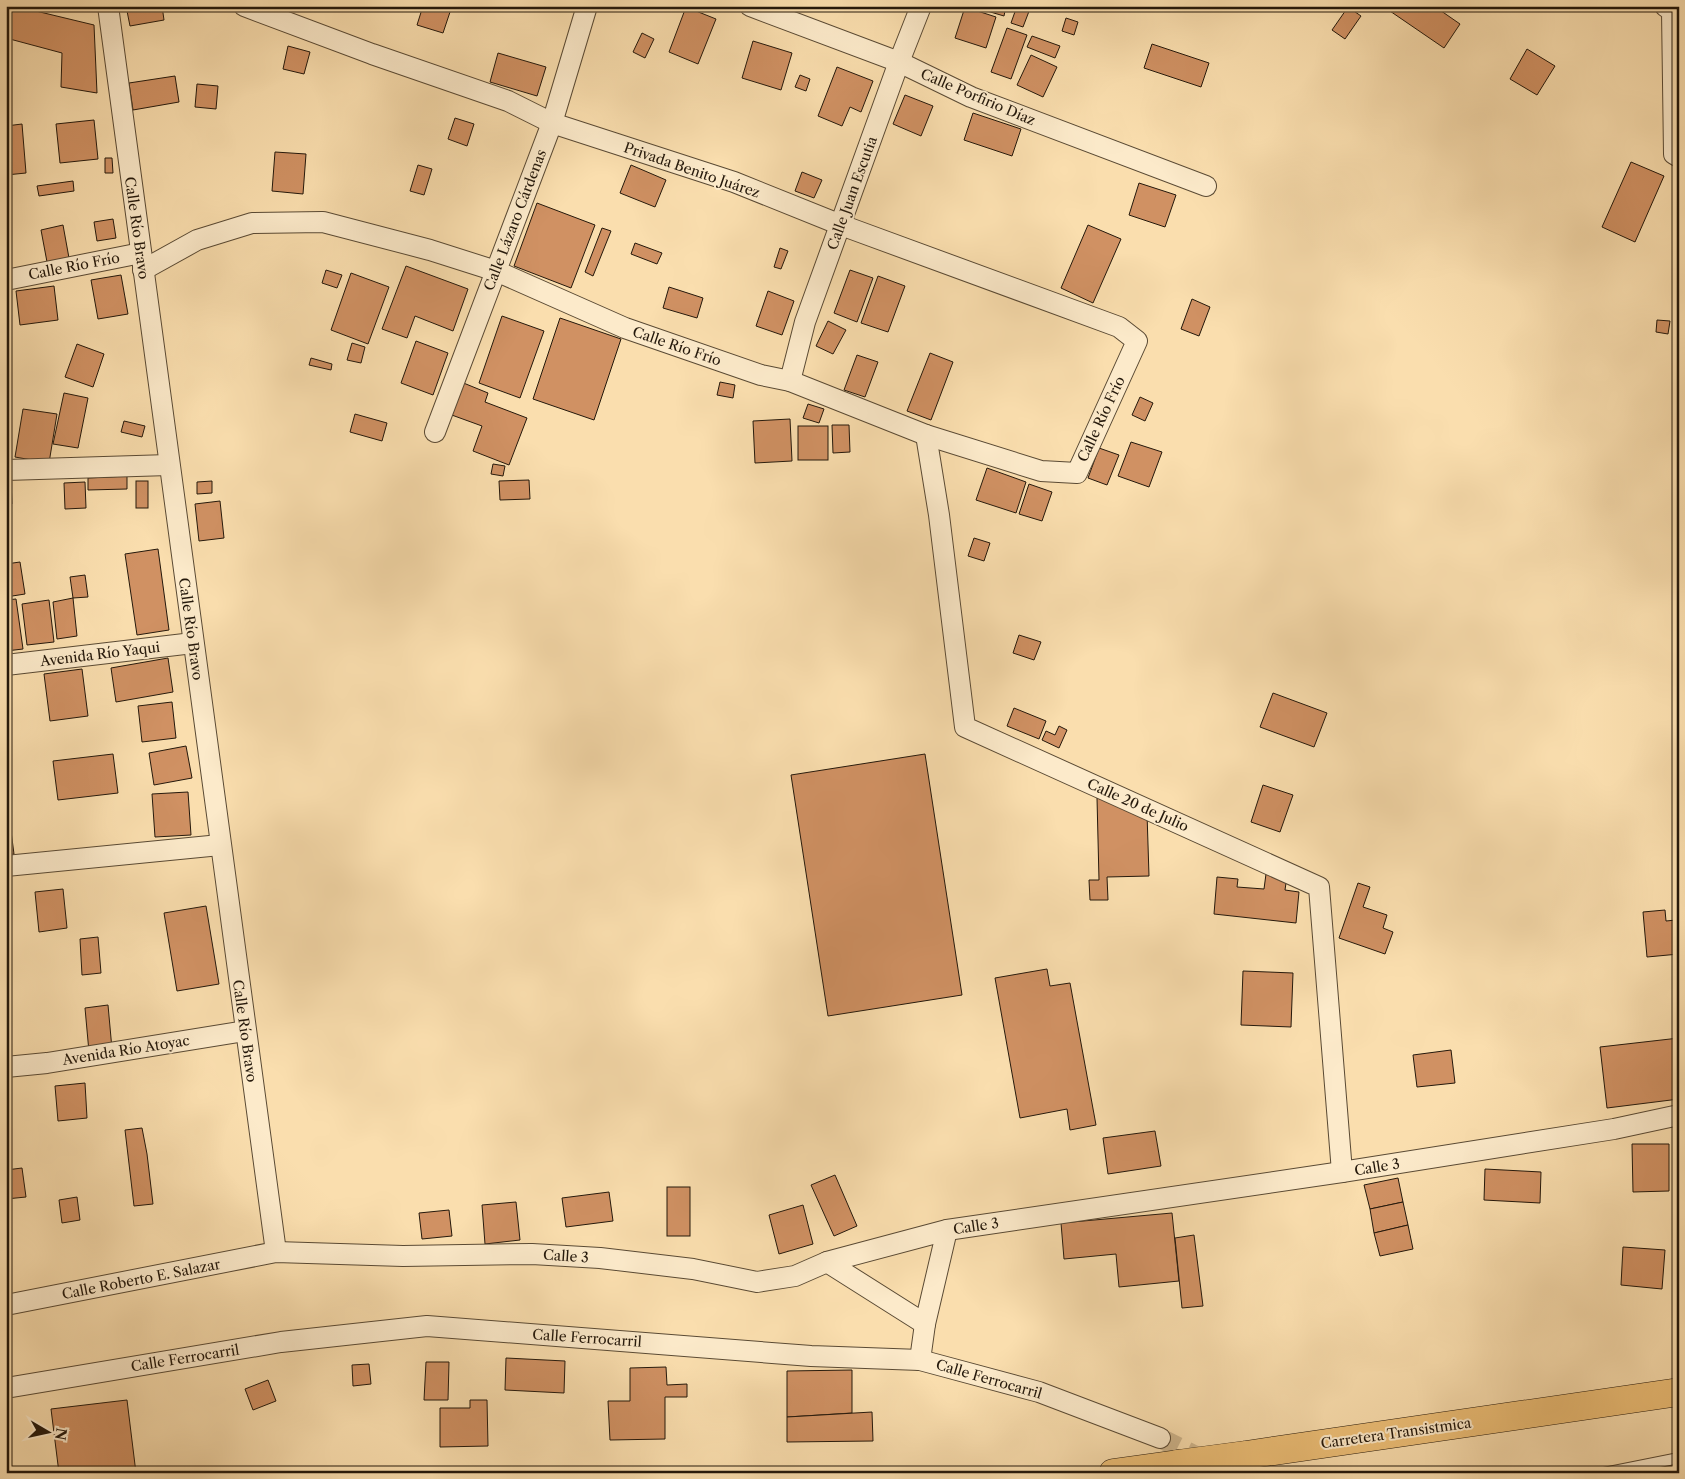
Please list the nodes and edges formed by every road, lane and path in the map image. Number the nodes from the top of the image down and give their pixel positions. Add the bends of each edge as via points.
1 (108, 6) edge
2 (244, 6) edge
3 (587, 6) edge
4 (750, 6) edge
5 (921, 6) edge
6 (1671, 8) edge
7 (899, 62) junction
8 (552, 123) junction
9 (1679, 157) edge
10 (1206, 186) dead end
11 (841, 225) junction
12 (142, 261) junction
13 (496, 272) junction
14 (6, 280) edge
15 (1137, 341) joint
16 (790, 381) junction
17 (435, 432) dead end
18 (926, 435) junction
19 (169, 465) junction
20 (6, 470) edge
21 (193, 643) junction
22 (6, 665) edge
23 (220, 845) junction
24 (6, 866) edge
25 (245, 1031) junction
26 (6, 1067) edge
27 (1679, 1115) edge
28 (1342, 1172) junction
29 (947, 1230) junction
30 (276, 1252) junction
31 (827, 1262) junction
32 (6, 1305) edge
33 (925, 1324) junction
34 (920, 1360) junction
35 (6, 1388) edge
36 (1679, 1392) edge
37 (1160, 1438) tunnel mouth
38 (1679, 1458) edge
39 (1113, 1473) edge
40 (1604, 1473) edge

1 - 12 street, Calle Río Bravo
2 - 8 street, Privada Benito Juárez via 508,101
3 - 8 street, Calle Lázaro Cárdenas
4 - 7 street, Calle Porfirio Díaz
5 - 7 street, Calle Juan Escutia
6 - 9 street via 1674,154
7 - 10 street, Calle Porfirio Díaz via 971,97
7 - 11 street, Calle Juan Escutia
8 - 11 street, Privada Benito Juárez via 734,182
8 - 13 street, Calle Lázaro Cárdenas
11 - 15 street, Privada Benito Juárez via 1119,327
11 - 16 street, Calle Juan Escutia via 805,322
12 - 13 street, Calle Río Frío via 252,223 323,222 430,250
12 - 14 street, Calle Río Frío
12 - 19 street, Calle Río Bravo
13 - 16 street, Calle Río Frío via 625,328 761,375
13 - 17 street, Calle Lázaro Cárdenas
15 - 18 street, Calle Río Frío via 1077,473 1040,471
16 - 18 street, Calle Río Frío
18 - 28 street, Calle 20 de Julio via 939,515 964,727 1319,887
19 - 20 street
19 - 21 street, Calle Río Bravo
21 - 22 street, Avenida Río Yaqui
21 - 23 street, Calle Río Bravo
23 - 24 street
23 - 25 street, Calle Río Bravo
25 - 26 street, Avenida Río Atoyac
25 - 30 street, Calle Río Bravo
27 - 28 street, Calle 3 via 1614,1129
28 - 29 street, Calle 3
29 - 31 street, Calle 3
29 - 33 street
30 - 31 street, Calle 3 via 403,1256 532,1254 600,1258 693,1269 757,1282 795,1276
30 - 32 street, Calle Roberto E. Salazar
31 - 33 street
33 - 34 street
34 - 35 street, Calle Ferrocarril via 811,1356 427,1326 281,1342
34 - 37 street, Calle Ferrocarril via 1039,1392
36 - 39 main road, Carretera Transistmica, bridge
38 - 40 lane

